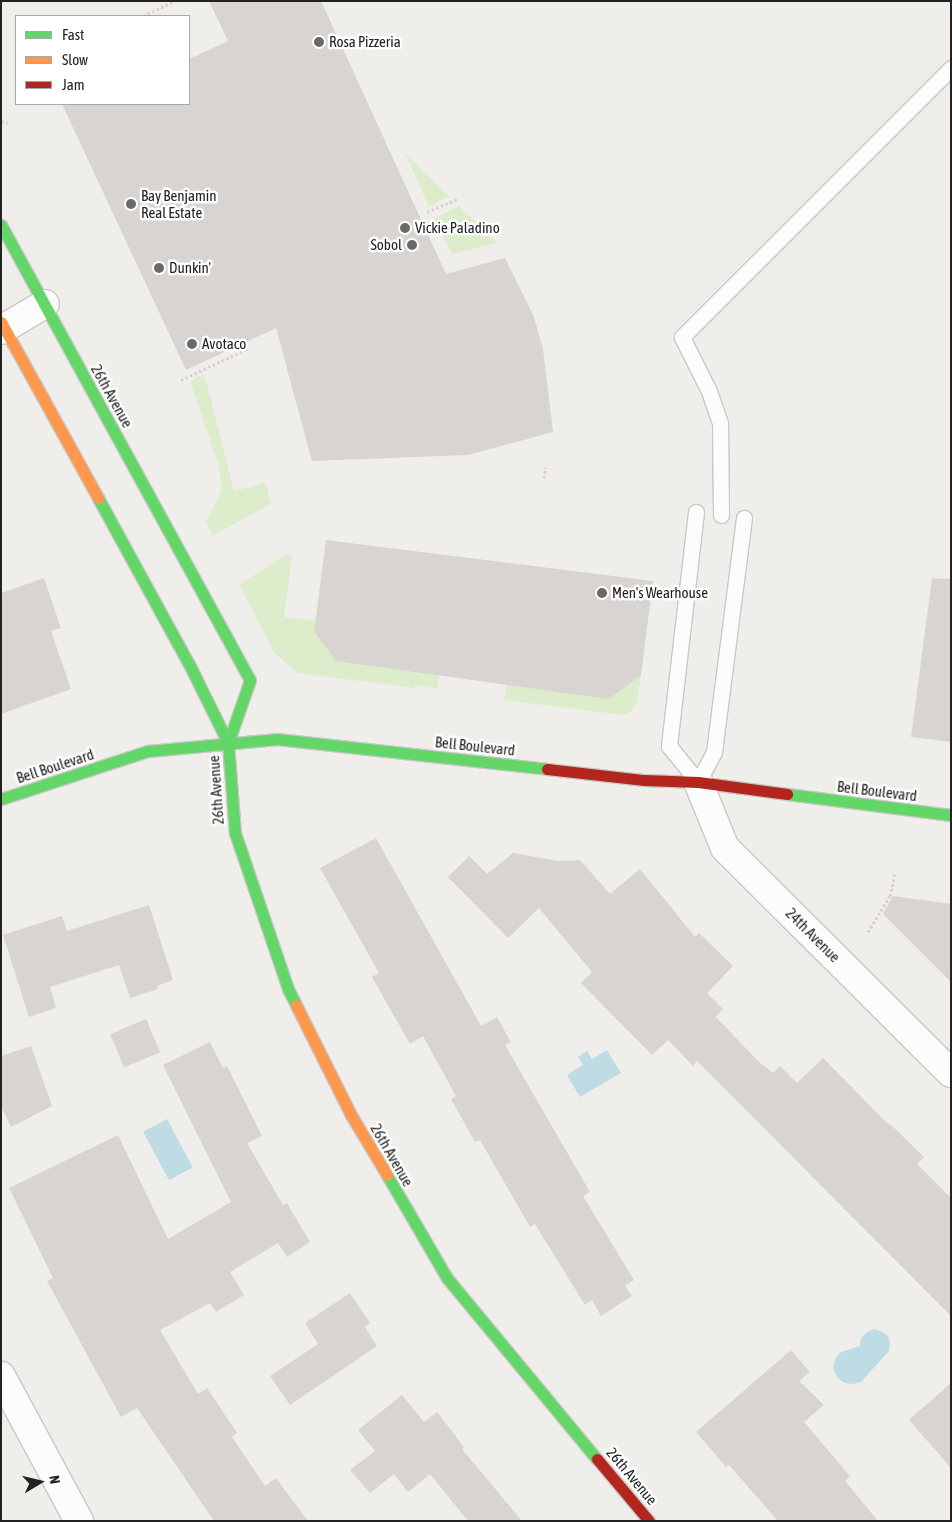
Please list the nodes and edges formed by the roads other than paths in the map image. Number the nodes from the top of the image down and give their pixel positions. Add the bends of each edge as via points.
1 (951, 68) edge
2 (1, 226) edge
3 (45, 304) junction
4 (2, 327) edge
5 (696, 512) dead end
6 (721, 514) dead end
7 (744, 518) dead end
8 (228, 743) junction
9 (698, 782) junction
10 (1, 799) edge
11 (951, 815) edge
12 (951, 1073) edge
13 (1, 1376) edge
14 (79, 1521) edge
15 (649, 1521) edge

1 - 6 lane via 682,337 708,388 720,423
2 - 3 street, 26th Avenue
3 - 4 street
3 - 8 street, 26th Avenue via 250,680
4 - 8 street, 26th Avenue via 189,664
5 - 9 lane via 669,746
7 - 9 lane via 714,752
8 - 9 street, Bell Boulevard via 277,739 634,779
8 - 10 street, Bell Boulevard via 148,751
8 - 15 street, 26th Avenue via 234,834 288,989 351,1115 447,1278
9 - 11 street, Bell Boulevard
9 - 12 street, 24th Avenue via 725,848
13 - 14 street

